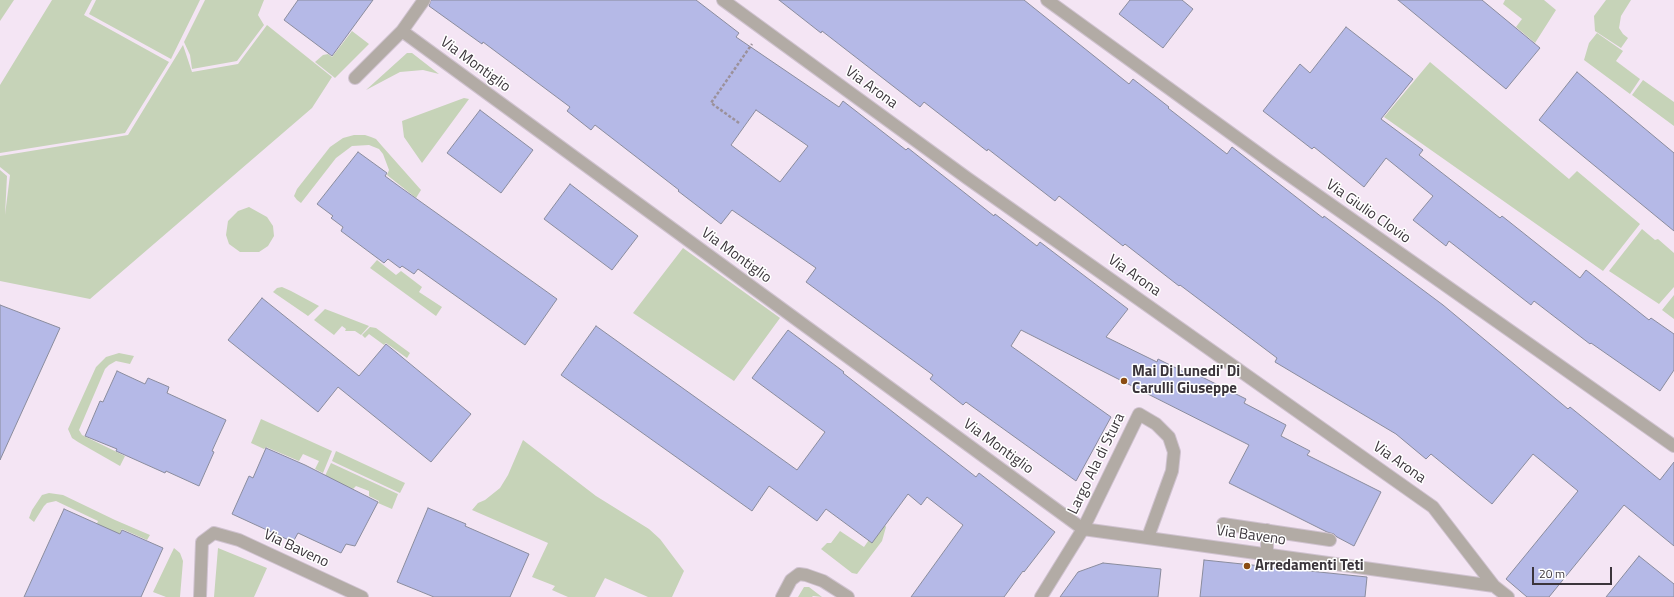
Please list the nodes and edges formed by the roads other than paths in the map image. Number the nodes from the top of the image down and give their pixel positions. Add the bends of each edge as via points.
1 (424, 0) edge
2 (723, 0) edge
3 (1047, 0) edge
4 (402, 31) junction
5 (355, 78) dead end
6 (1674, 446) edge
7 (1223, 524) dead end
8 (1083, 529) junction
9 (1267, 530) junction
10 (1148, 537) junction
11 (1330, 540) dead end
12 (1267, 554) junction
13 (1494, 586) junction
14 (200, 597) edge
15 (362, 597) edge
16 (782, 597) edge
17 (848, 597) edge
18 (1041, 597) edge
19 (1508, 597) edge

1 - 4 street
2 - 13 street, Via Arona via 973,182 1433,507
3 - 6 street, Via Giulio Clovio via 1276,166
4 - 5 street
4 - 8 street, Via Montiglio
7 - 9 street
8 - 10 street, Via Baveno
8 - 10 street, Largo Ala di Stura via 1139,414 1156,424 1169,437 1174,452 1172,471
8 - 18 street
9 - 11 street
9 - 12 street
10 - 12 street, Via Baveno
12 - 13 street, Via Baveno
13 - 19 street, Via Arona
14 - 15 street, Via Baveno via 202,542 214,533 239,540
16 - 17 street via 791,580 799,574 823,581

